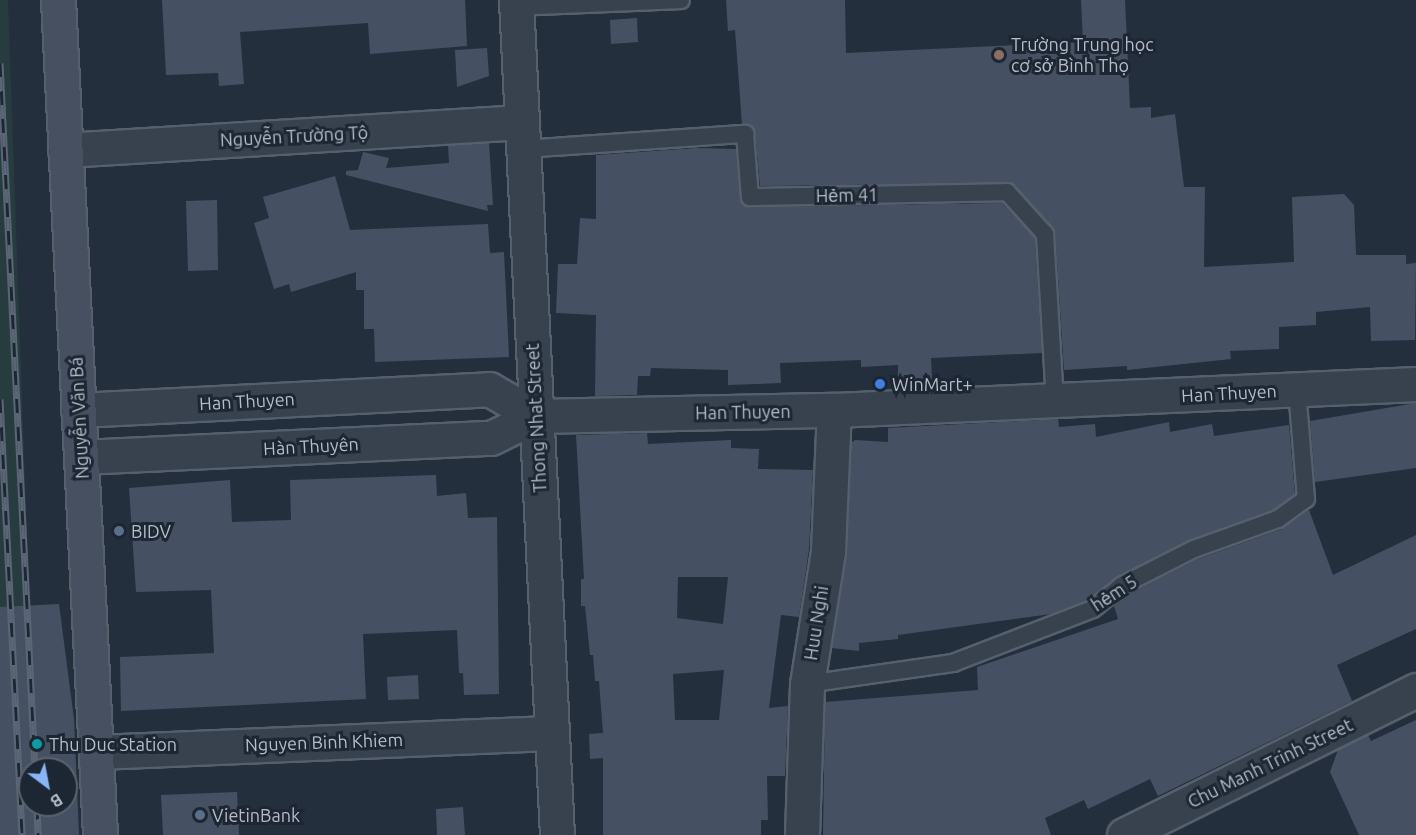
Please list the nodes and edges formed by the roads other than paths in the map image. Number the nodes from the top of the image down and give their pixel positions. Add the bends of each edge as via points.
1 (58, 0) edge
2 (681, 0) edge
3 (516, 3) edge
4 (523, 136) junction
5 (65, 150) junction
6 (1416, 384) edge
7 (1297, 390) junction
8 (1055, 400) junction
9 (78, 410) junction
10 (834, 410) junction
11 (536, 416) junction
12 (81, 457) junction
13 (807, 684) junction
14 (1416, 690) edge
15 (552, 733) junction
16 (96, 752) junction
17 (100, 835) edge
18 (557, 835) edge
19 (802, 835) edge
20 (1124, 835) edge

1 - 5 main road, Nguyễn Văn Bá
2 - 3 lane
3 - 4 street, Thong Nhat Street
4 - 5 street, Nguyễn Trường Tộ
4 - 8 lane, Hẻm 41 via 745,134 750,198 1006,192 1045,234
4 - 11 street, Thong Nhat Street
5 - 9 main road, Nguyễn Văn Bá
6 - 7 street, Han Thuyen
7 - 8 street, Han Thuyen
7 - 13 lane, hẻm 5 via 1306,499 1278,519 1194,549 1121,586 1093,609 953,663
8 - 10 street, Han Thuyen
9 - 11 street, Han Thuyen via 489,389
9 - 12 main road, Nguyễn Văn Bá
10 - 11 street, Han Thuyen
10 - 13 street, Huu Nghi via 828,551
11 - 12 street, Hàn Thuyên via 491,438
11 - 15 street, Thong Nhat Street
12 - 16 main road, Nguyễn Văn Bá
13 - 19 street, Huu Nghi
14 - 20 street, Chu Manh Trinh Street
15 - 16 street, Nguyen Binh Khiem
15 - 18 street, Thong Nhat Street
16 - 17 main road, Nguyễn Văn Bá

